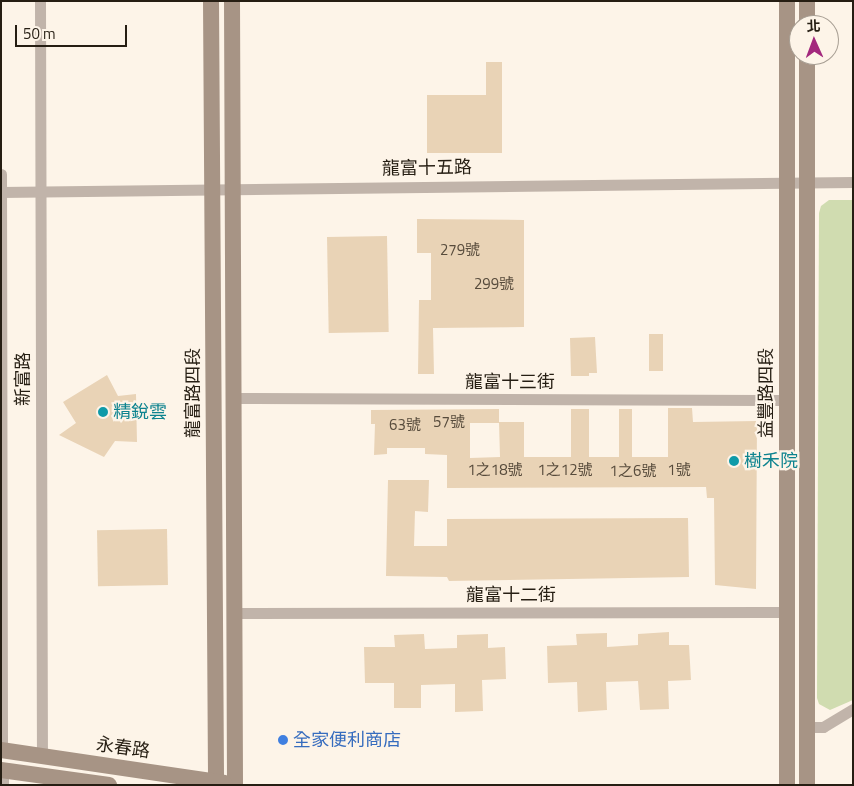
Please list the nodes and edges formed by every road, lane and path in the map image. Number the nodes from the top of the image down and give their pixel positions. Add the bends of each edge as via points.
1 (40, 1) edge
2 (211, 1) edge
3 (232, 1) edge
4 (787, 1) edge
5 (807, 1) edge
6 (807, 15) edge
7 (807, 65) edge
8 (1, 174) edge
9 (853, 182) edge
10 (786, 183) junction
11 (808, 183) junction
12 (212, 188) junction
13 (233, 188) junction
14 (40, 191) junction
15 (1, 192) edge
16 (234, 398) junction
17 (786, 400) junction
18 (787, 612) junction
19 (234, 614) junction
20 (853, 709) edge
21 (807, 727) junction
22 (2, 750) edge
23 (42, 756) junction
24 (2, 775) edge
25 (41, 780) edge
26 (216, 783) edge
27 (235, 784) edge
28 (109, 785) edge
29 (240, 785) edge
30 (788, 785) edge
31 (807, 785) edge

1 - 14 street, 新富路
2 - 12 street, 龍富路四段
3 - 13 street
4 - 10 street, 益豐路四段
5 - 6 street
7 - 11 street
8 - 15 street, 新富路
9 - 11 street, 龍富十五路
10 - 11 street, 龍富十五路
10 - 13 street, 龍富十五路
10 - 17 street, 益豐路四段
11 - 21 street
12 - 13 street, 龍富十五路
12 - 14 street, 龍富十五路
12 - 26 street, 龍富路四段
13 - 16 street
14 - 15 street, 龍富十五路
14 - 23 street, 新富路
15 - 22 street, 新富路
16 - 17 street, 龍富十三街
16 - 19 street
17 - 18 street, 益豐路四段
18 - 19 street, 龍富十二街
18 - 30 street, 益豐路四段
19 - 27 street
20 - 21 street via 824,726
21 - 31 street
22 - 23 street, 永春路
23 - 26 street, 永春路
24 - 25 street
25 - 28 street
26 - 27 street, 永春路
27 - 29 street, 永春路

